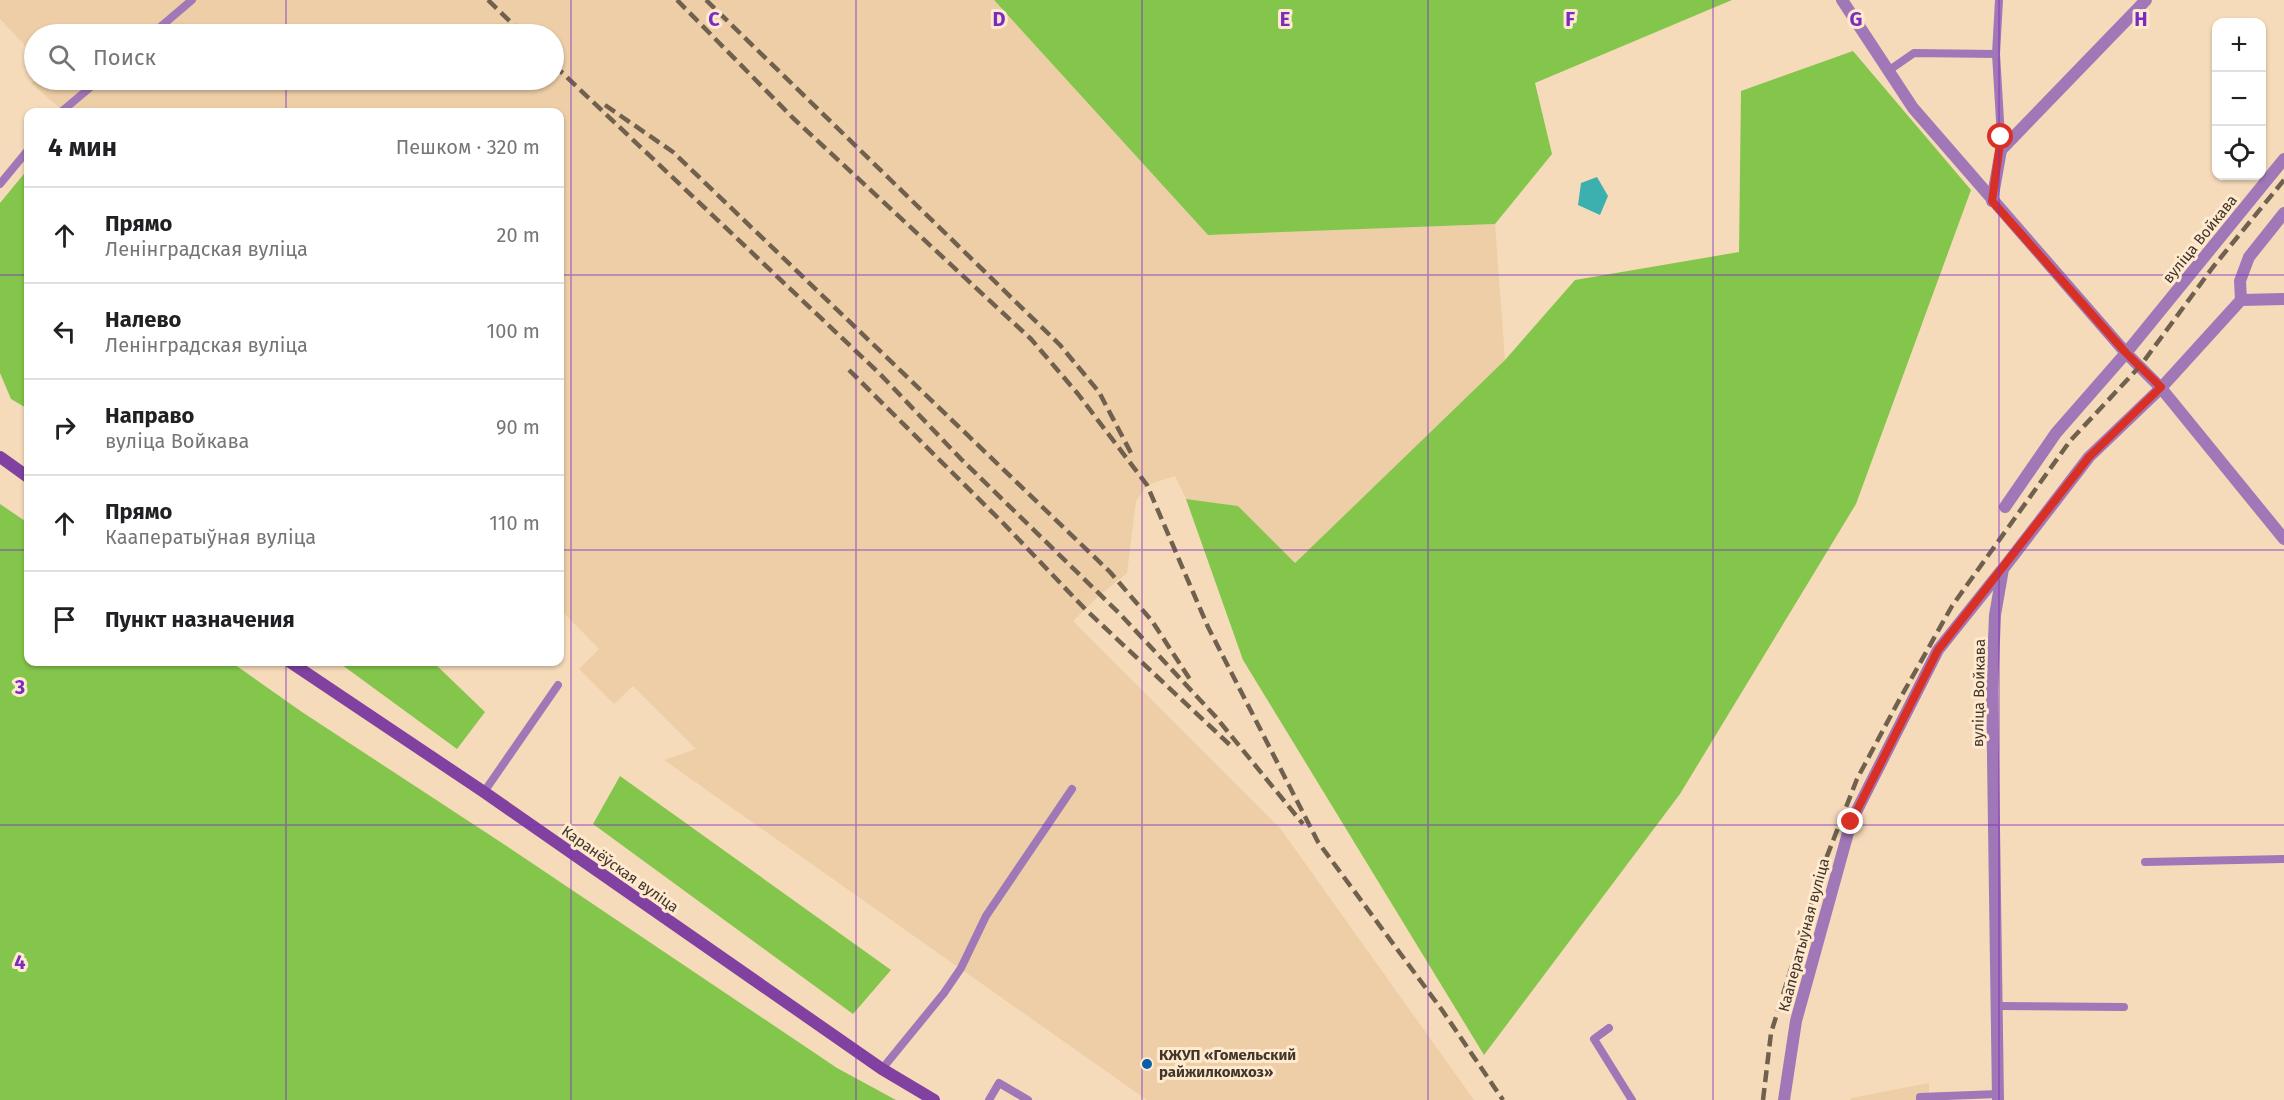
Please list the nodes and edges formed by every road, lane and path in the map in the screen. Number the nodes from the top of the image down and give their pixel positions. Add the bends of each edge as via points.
1 (192, 0) edge
2 (1842, 0) edge
3 (1999, 0) edge
4 (2146, 0) edge
5 (164, 24) edge
6 (1996, 54) junction
7 (1888, 72) junction
8 (87, 90) edge
9 (66, 108) edge
10 (2001, 144) junction
11 (24, 155) edge
12 (2284, 159) edge
13 (0, 184) edge
14 (1992, 201) junction
15 (2284, 213) edge
16 (2284, 299) edge
17 (2241, 300) junction
18 (2126, 353) junction
19 (2161, 387) junction
20 (0, 457) edge
21 (24, 474) edge
22 (2005, 507) dead end
23 (2284, 539) edge
24 (2002, 569) junction
25 (298, 666) edge
26 (558, 686) dead end
27 (1072, 789) dead end
28 (484, 792) junction
29 (2284, 859) edge
30 (2145, 862) dead end
31 (1997, 1006) junction
32 (2124, 1007) dead end
33 (1608, 1028) dead end
34 (882, 1069) junction
35 (1998, 1097) edge
36 (934, 1100) edge
37 (989, 1100) edge
38 (1028, 1100) edge
39 (1632, 1100) edge
40 (1784, 1100) edge
41 (1920, 1100) edge

1 - 5 lane
2 - 7 street
3 - 6 lane
4 - 10 street
6 - 7 lane via 1914,53
6 - 10 lane
7 - 14 street via 1913,108
8 - 9 lane
10 - 14 street
11 - 13 lane
12 - 18 street, вуліца Войкава
14 - 18 street
15 - 17 street via 2249,257 2240,281
16 - 17 street
17 - 19 street, вуліца Войкава
18 - 19 street
18 - 22 street, вуліца Войкава via 2056,433
19 - 23 street
19 - 24 street, вуліца Войкава via 2089,457
20 - 21 main road
24 - 31 street, вуліца Войкава via 1995,615 1992,690
24 - 40 street, Кааператыўная вуліца via 1938,650 1851,822 1796,1021
25 - 28 main road, Каранёўская вуліца
26 - 28 lane
27 - 34 lane via 986,916 961,968
28 - 34 main road, Каранёўская вуліца
29 - 30 lane
31 - 32 lane
31 - 35 street, вуліца Войкава
33 - 39 lane via 1594,1039
34 - 36 main road, Каранёўская вуліца
35 - 41 lane via 1920,1096
37 - 38 lane via 999,1083

